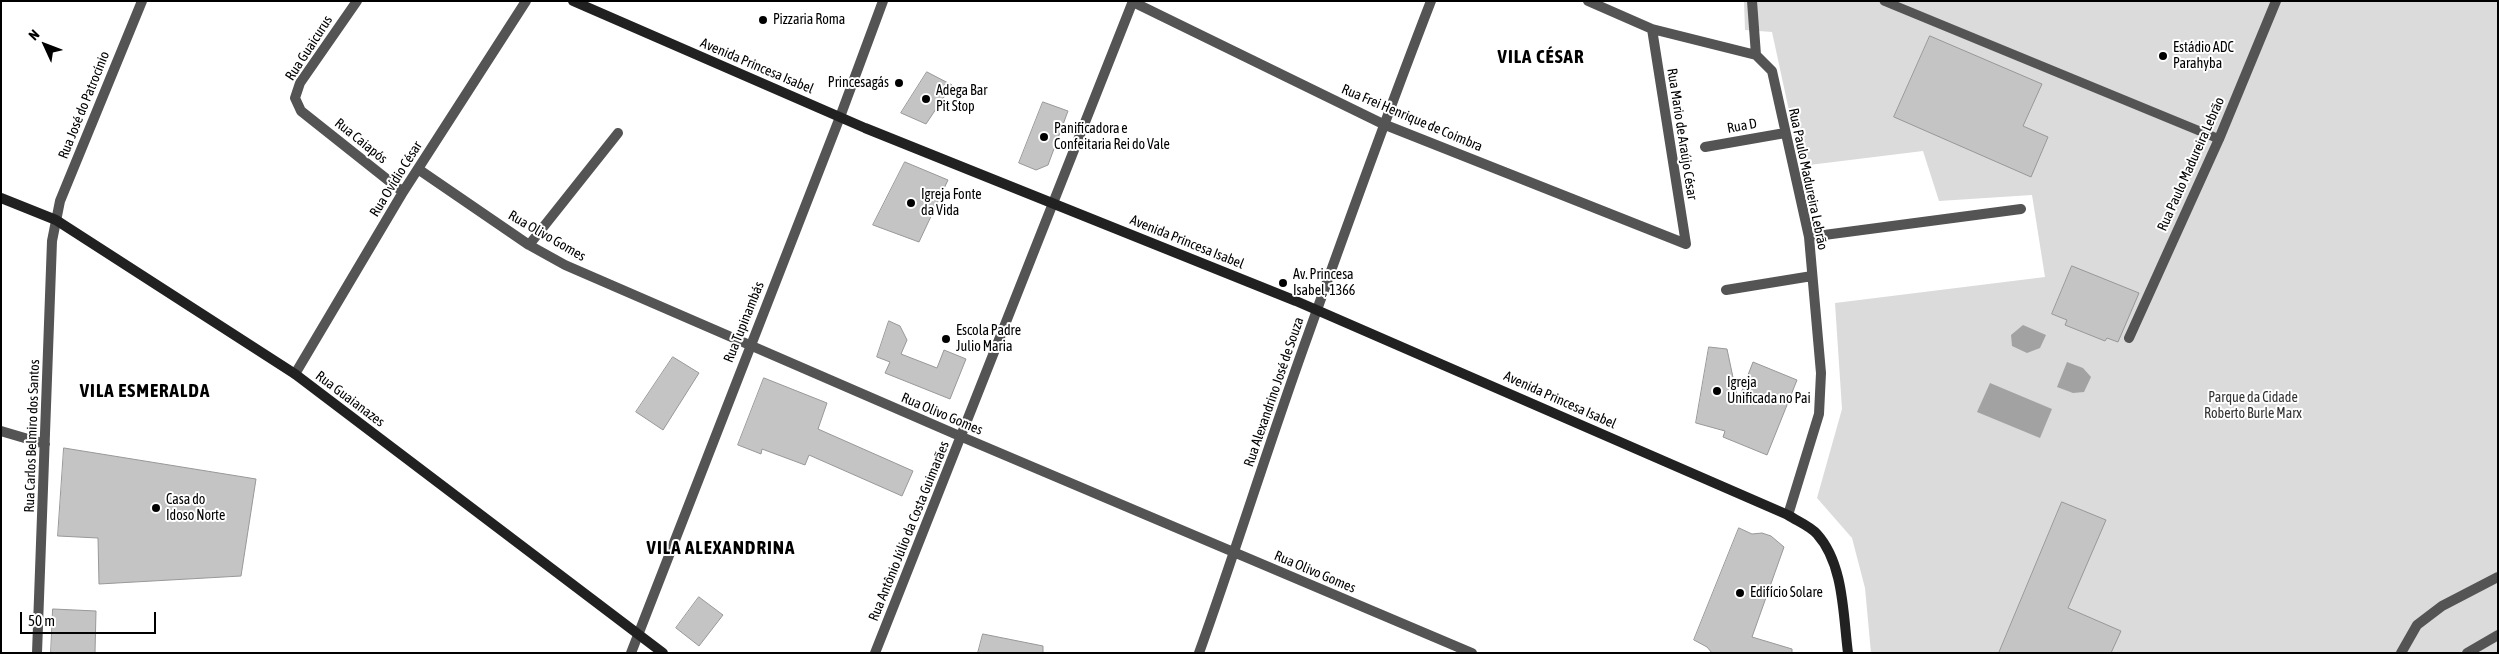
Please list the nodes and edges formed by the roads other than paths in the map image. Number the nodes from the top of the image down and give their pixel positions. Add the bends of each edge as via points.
1 (142, 1) edge
2 (357, 1) edge
3 (526, 1) edge
4 (573, 1) edge
5 (882, 1) edge
6 (1431, 1) edge
7 (1588, 1) edge
8 (1752, 1) edge
9 (1884, 1) edge
10 (2276, 1) edge
11 (1133, 2) edge
12 (1652, 29) junction
13 (1756, 55) junction
14 (302, 111) joint
15 (840, 117) junction
16 (1384, 124) junction
17 (618, 133) dead end
18 (1785, 133) junction
19 (2219, 139) junction
20 (1705, 147) dead end
21 (418, 169) junction
22 (403, 192) junction
23 (1, 198) edge
24 (1053, 202) junction
25 (2022, 209) dead end
26 (56, 220) junction
27 (1809, 237) junction
28 (1686, 244) joint
29 (529, 245) junction
30 (1812, 276) junction
31 (1726, 290) dead end
32 (1317, 311) junction
33 (2129, 338) dead end
34 (750, 345) junction
35 (295, 374) junction
36 (1, 431) edge
37 (962, 437) junction
38 (45, 444) junction
39 (1788, 515) junction
40 (1235, 554) junction
41 (2498, 577) edge
42 (638, 634) junction
43 (2498, 635) edge
44 (37, 653) edge
45 (631, 653) edge
46 (663, 653) edge
47 (875, 653) edge
48 (1199, 653) edge
49 (1472, 653) edge
50 (1848, 653) edge
51 (2401, 653) edge
52 (2468, 653) edge

1 - 26 street, Rua José do Patrocínio via 60,200
2 - 14 street, Rua Guaicurus via 300,83 295,98
3 - 21 street, Rua Ovídio César
4 - 15 main road, Avenida Princesa Isabel
5 - 15 street, Rua Tupinambás
6 - 16 street, Rua Alexandrino José de Souza
7 - 12 street
8 - 13 street
9 - 19 lane
10 - 19 street, Rua Paulo Madureira Lebrão
11 - 16 street, Rua Frei Henrique de Coimbra
11 - 24 street, Rua Antônio Júlio da Costa Guimarães
12 - 13 street
12 - 28 street, Rua Mario de Araújo César
13 - 18 street, Rua Paulo Madureira Lebrão via 1772,72
14 - 22 street, Rua Caiapós
15 - 24 main road, Avenida Princesa Isabel
15 - 34 street, Rua Tupinambás
16 - 28 street, Rua Frei Henrique de Coimbra
16 - 32 street, Rua Alexandrino José de Souza
17 - 29 street
18 - 20 street, Rua D
18 - 27 street, Rua Paulo Madureira Lebrão
19 - 33 street, Rua Paulo Madureira Lebrão
21 - 22 street, Rua Ovídio César
21 - 29 street, Rua Olivo Gomes
22 - 35 street, Rua Ovídio César
23 - 26 main road, Rua Guaianazes
24 - 32 main road, Avenida Princesa Isabel
24 - 37 street, Rua Antônio Júlio da Costa Guimarães
25 - 27 street
26 - 35 main road, Rua Guaianazes
26 - 38 street, Rua Carlos Belmiro dos Santos via 52,241
27 - 30 street, Rua Paulo Madureira Lebrão
29 - 34 street, Rua Olivo Gomes via 565,265
30 - 31 street
30 - 39 street, Rua Paulo Madureira Lebrão via 1821,373 1819,414
32 - 39 main road, Avenida Princesa Isabel
32 - 40 street, Rua Alexandrino José de Souza
34 - 37 street, Rua Olivo Gomes
34 - 42 street, Rua Tupinambás
35 - 42 main road, Rua Guaianazes
36 - 38 street
37 - 40 street, Rua Olivo Gomes
37 - 47 street, Rua Antônio Júlio da Costa Guimarães
38 - 44 street, Rua Carlos Belmiro dos Santos
39 - 50 main road, Avenida Princesa Isabel via 1816,532 1827,548 1836,572
40 - 48 street, Rua Alexandrino José de Souza
40 - 49 street, Rua Olivo Gomes
41 - 51 street via 2442,606 2417,626
42 - 45 street, Rua Tupinambás
42 - 46 main road, Rua Guaianazes
43 - 52 street

